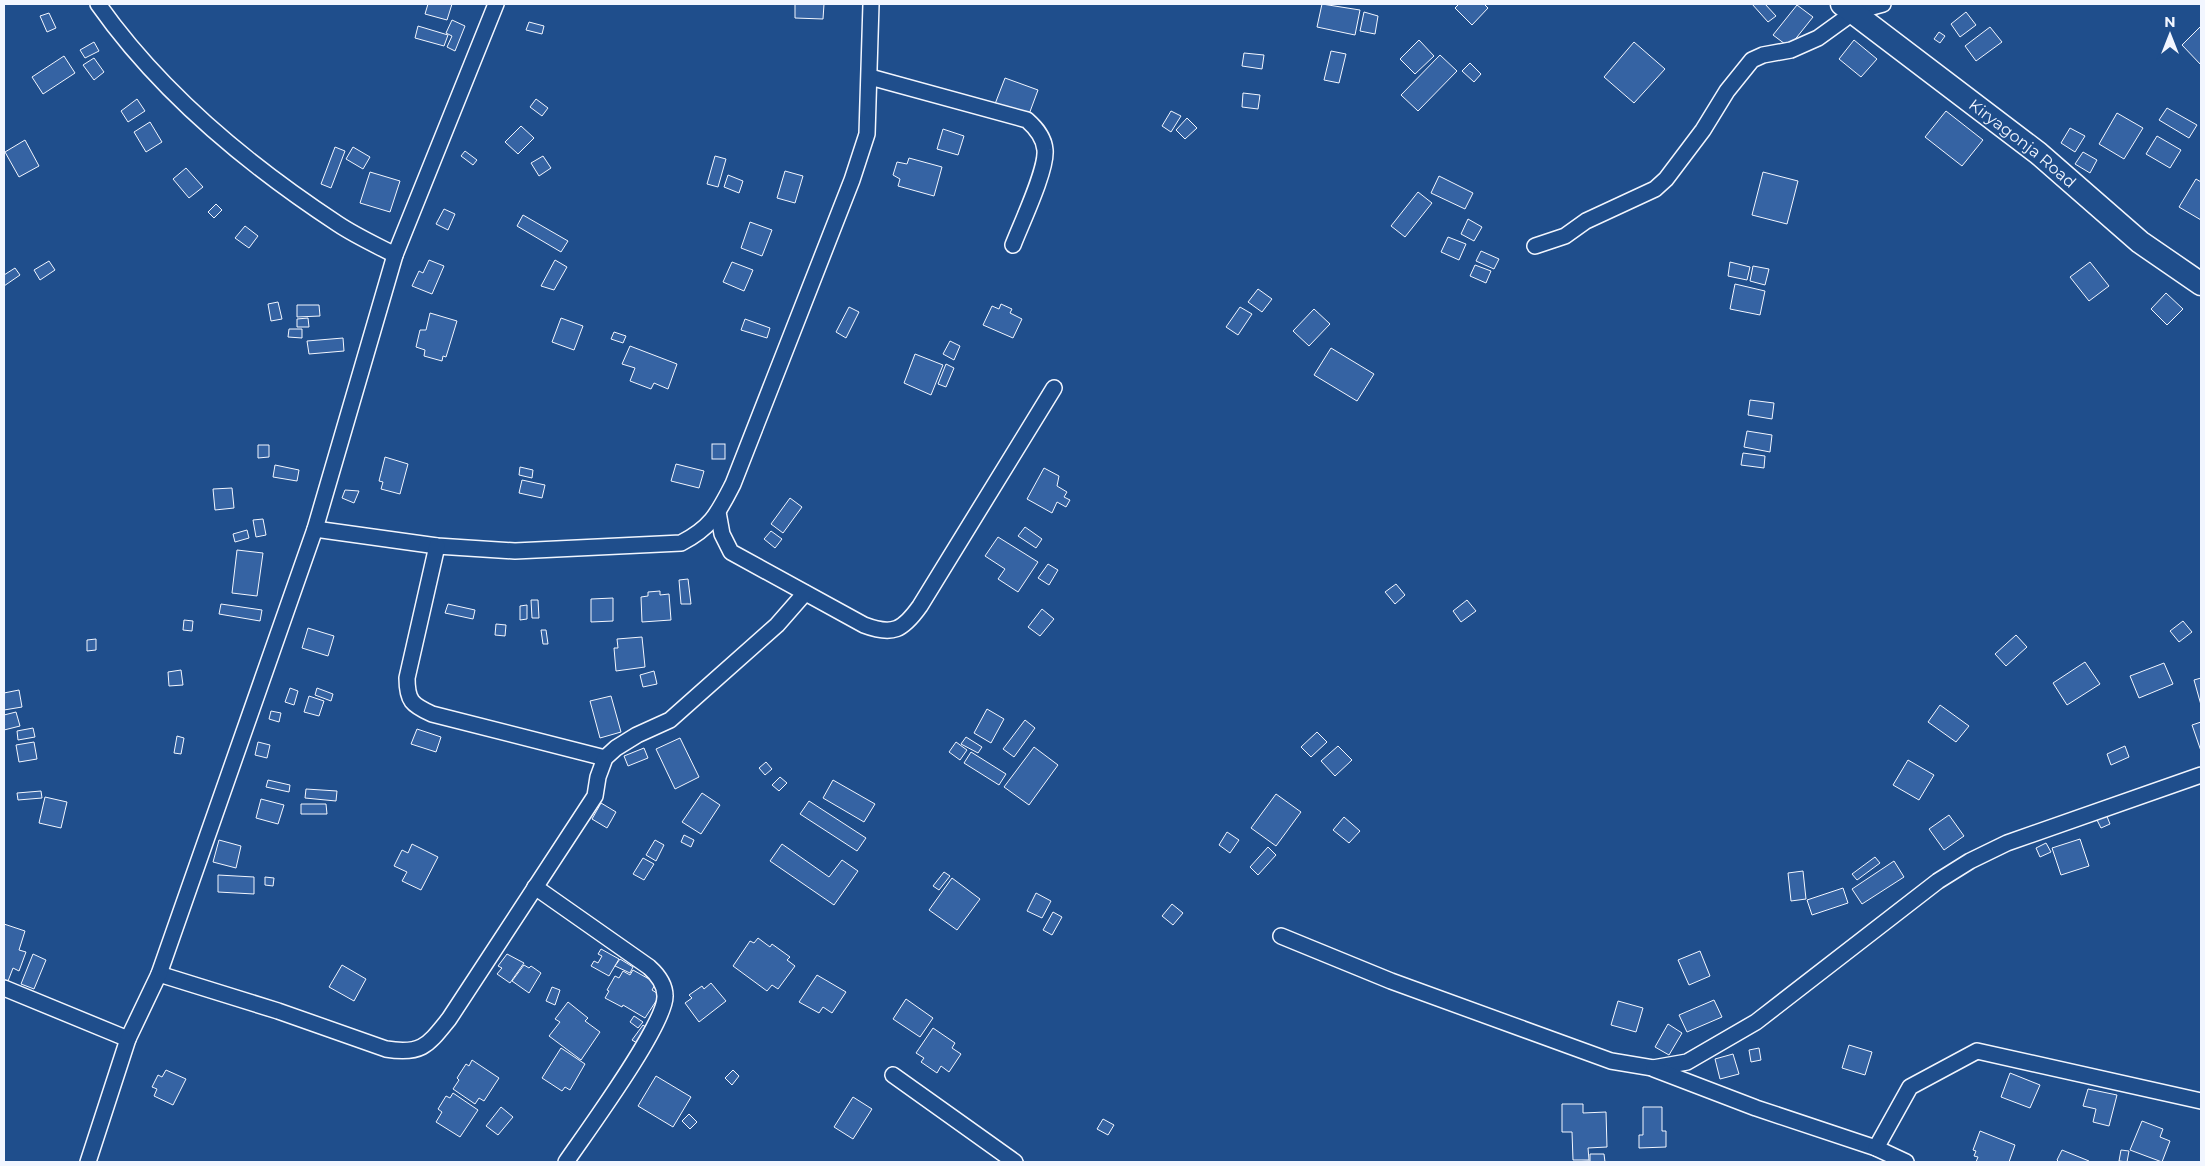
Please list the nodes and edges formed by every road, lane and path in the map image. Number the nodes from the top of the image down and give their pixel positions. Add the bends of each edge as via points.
1 (98, 4) edge
2 (496, 4) edge
3 (871, 4) edge
4 (1883, 4) edge
5 (1848, 8) edge
6 (870, 77) junction
7 (1012, 245) dead end
8 (1535, 246) dead end
9 (395, 255) junction
10 (2201, 284) edge
11 (1054, 388) dead end
12 (718, 512) junction
13 (315, 528) junction
14 (437, 546) junction
15 (805, 593) junction
16 (605, 758) junction
17 (2201, 775) edge
18 (535, 888) junction
19 (1281, 936) dead end
20 (159, 974) junction
21 (4, 988) edge
22 (128, 1039) junction
23 (1653, 1068) junction
24 (892, 1075) dead end
25 (2201, 1101) edge
26 (1876, 1148) junction
27 (88, 1162) edge
28 (566, 1162) edge
29 (1015, 1162) edge
30 (1906, 1162) edge

1 - 9 street via 164,84 215,132 339,224
2 - 9 street
3 - 6 street
4 - 5 street
5 - 8 street via 1818,38 1791,50 1752,60 1727,91 1698,137 1655,189 1586,221 1565,236
5 - 10 street, Kiryagonja Road via 2038,153 2140,242
6 - 7 street via 1028,120 1036,129 1046,151 1042,170
6 - 12 street via 867,134 852,180 732,484
9 - 13 street
11 - 15 street via 908,623 879,630
12 - 14 street via 700,533 682,543 514,551
12 - 15 street via 722,534 731,552
13 - 14 street
13 - 20 street
14 - 16 street via 407,678 409,698 416,706 432,714
15 - 16 street via 778,625 670,720 637,735
16 - 18 street via 595,796
17 - 23 street via 2007,843 1970,861 1938,881 1756,1022 1687,1062
18 - 20 street via 444,1025 423,1048 405,1052 386,1049
18 - 28 street via 649,967 659,976 665,997 663,1011 638,1055
19 - 23 street via 1390,981 1602,1058
20 - 22 street
21 - 22 street
22 - 27 street
23 - 26 street via 1756,1108
24 - 29 street
25 - 26 street via 1977,1051 1910,1087
26 - 30 street

